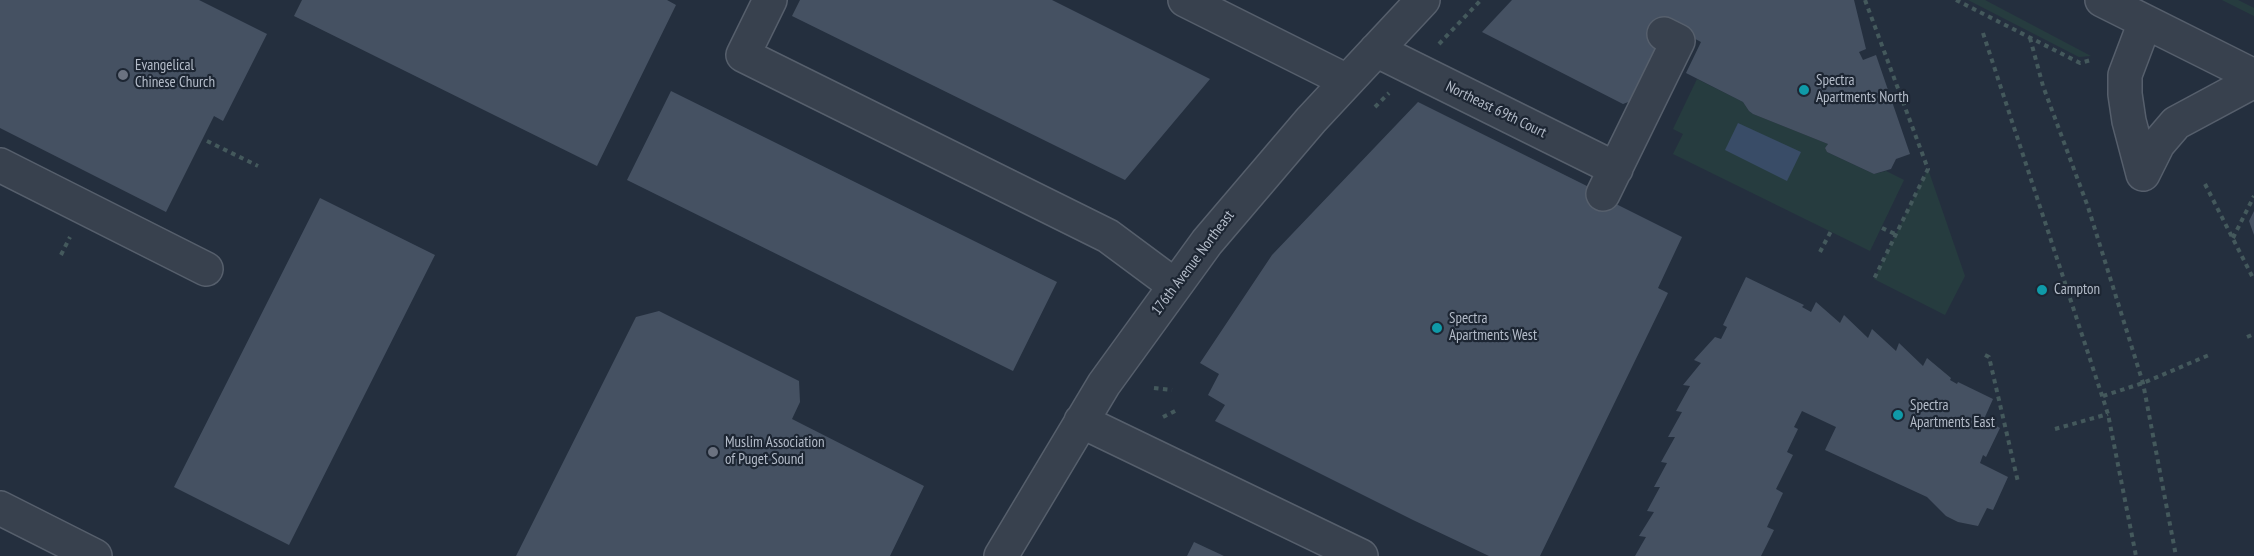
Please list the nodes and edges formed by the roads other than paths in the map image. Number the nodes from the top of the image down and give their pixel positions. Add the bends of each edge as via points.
1 (770, 0) edge
2 (1185, 0) edge
3 (1423, 0) edge
4 (2102, 0) edge
5 (2145, 22) junction
6 (1664, 34) dead end
7 (1376, 50) junction
8 (2254, 76) edge
9 (1347, 81) junction
10 (2254, 81) edge
11 (0, 165) edge
12 (206, 269) dead end
13 (1174, 285) junction
14 (1081, 421) junction
15 (0, 508) edge
16 (80, 553) edge
17 (1000, 556) edge
18 (1361, 556) edge

1 - 13 street via 743,55 1108,236
2 - 9 street
3 - 7 street, 176th Avenue Northeast
4 - 5 street
5 - 8 street
5 - 10 street via 2125,75 2129,121 2143,174 2158,144 2176,123
6 - 7 street, Northeast 69th Court via 1678,41 1610,182
7 - 9 street, 176th Avenue Northeast
9 - 13 street, 176th Avenue Northeast via 1260,178
11 - 12 street
13 - 14 street, 176th Avenue Northeast
14 - 17 street, 176th Avenue Northeast
14 - 18 street
15 - 16 street

